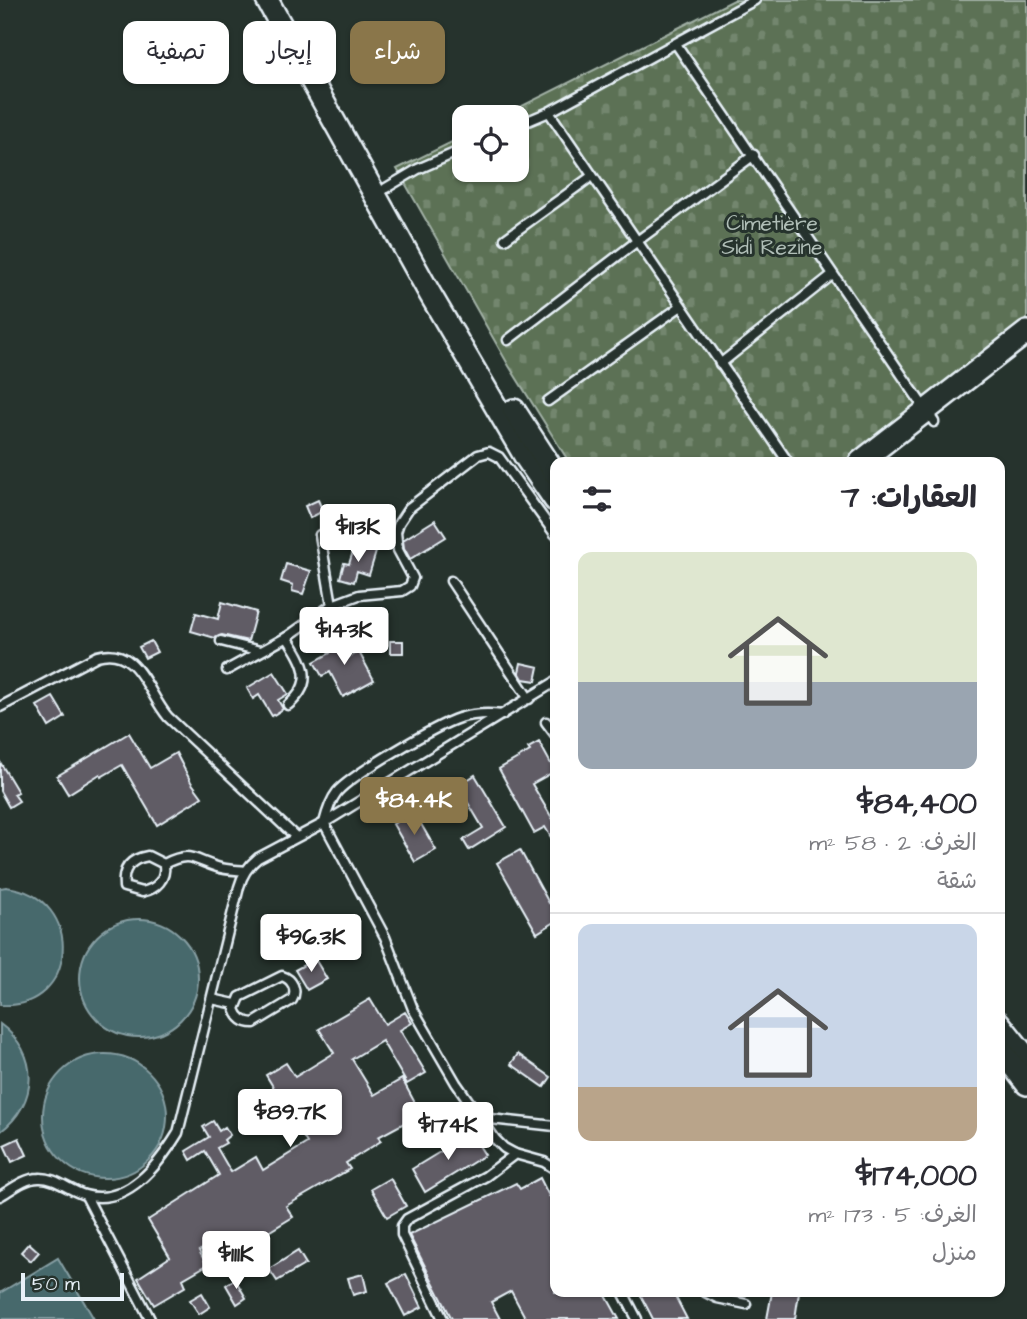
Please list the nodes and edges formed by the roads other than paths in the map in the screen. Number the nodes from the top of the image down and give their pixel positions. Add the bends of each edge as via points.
1 (267, 0) edge
2 (281, 0) edge
3 (755, 0) edge
4 (676, 44) junction
5 (549, 112) junction
6 (529, 120) edge
7 (452, 154) edge
8 (754, 155) junction
9 (592, 176) junction
10 (386, 188) junction
11 (505, 239) dead end
12 (636, 242) junction
13 (832, 275) junction
14 (681, 306) junction
15 (1027, 332) edge
16 (508, 340) dead end
17 (1027, 349) edge
18 (720, 364) junction
19 (548, 401) dead end
20 (930, 416) junction
21 (785, 457) edge
22 (868, 457) edge
23 (887, 457) edge
24 (550, 465) edge
25 (550, 493) edge
26 (550, 527) edge
27 (320, 535) dead end
28 (451, 581) dead end
29 (332, 605) junction
30 (287, 636) junction
31 (221, 641) dead end
32 (260, 651) junction
33 (227, 670) dead end
34 (550, 685) edge
35 (529, 699) junction
36 (288, 705) dead end
37 (0, 707) edge
38 (502, 715) junction
39 (546, 722) dead end
40 (550, 727) edge
41 (324, 822) junction
42 (296, 837) junction
43 (163, 864) junction
44 (245, 871) junction
45 (212, 999) junction
46 (236, 1004) junction
47 (1005, 1030) edge
48 (1005, 1056) edge
49 (1027, 1058) edge
50 (1027, 1084) edge
51 (481, 1118) junction
52 (550, 1125) edge
53 (515, 1154) junction
54 (550, 1166) edge
55 (0, 1196) edge
56 (86, 1196) junction
57 (625, 1297) edge
58 (715, 1297) edge
59 (746, 1304) dead end
60 (150, 1319) edge
61 (443, 1319) edge
62 (637, 1319) edge

1 - 25 main road via 430,294
2 - 10 main road
3 - 4 lane
4 - 5 lane
4 - 8 lane
5 - 6 lane
5 - 9 lane
7 - 10 lane
8 - 12 lane
8 - 13 lane
9 - 11 lane
9 - 12 lane
10 - 24 main road via 485,365
12 - 14 lane
12 - 16 lane
13 - 18 lane
13 - 20 lane
14 - 18 lane
14 - 19 lane
15 - 20 main road
17 - 20 main road
18 - 21 lane
20 - 22 main road
20 - 23 main road
26 - 29 lane via 503,461 483,453 409,509 399,523 396,541 413,578 410,586
27 - 29 lane
28 - 35 lane
29 - 30 lane
30 - 32 lane
30 - 36 lane via 305,670 299,696
31 - 32 lane
32 - 33 lane
34 - 35 lane
35 - 38 lane
37 - 42 lane via 97,656 121,655 134,664 169,717
38 - 41 lane
38 - 41 lane via 480,714 447,723 354,777 337,792
39 - 40 lane
41 - 42 lane
41 - 51 lane via 385,937 413,1009
42 - 44 lane via 258,858
43 - 43 lane via 139,857 126,869 124,887 150,890 162,879
43 - 44 lane via 192,856 217,867
44 - 45 lane
45 - 46 lane
45 - 56 lane via 184,1115 165,1154 132,1186 114,1195
46 - 46 lane via 240,1018 254,1023 290,1002 294,988 288,978 280,976 240,997
47 - 49 main road
48 - 50 main road
51 - 52 lane
51 - 53 lane via 495,1139
53 - 54 lane
53 - 61 lane via 402,1226 402,1235
55 - 56 lane via 43,1177
56 - 60 lane
57 - 62 lane
58 - 59 lane

